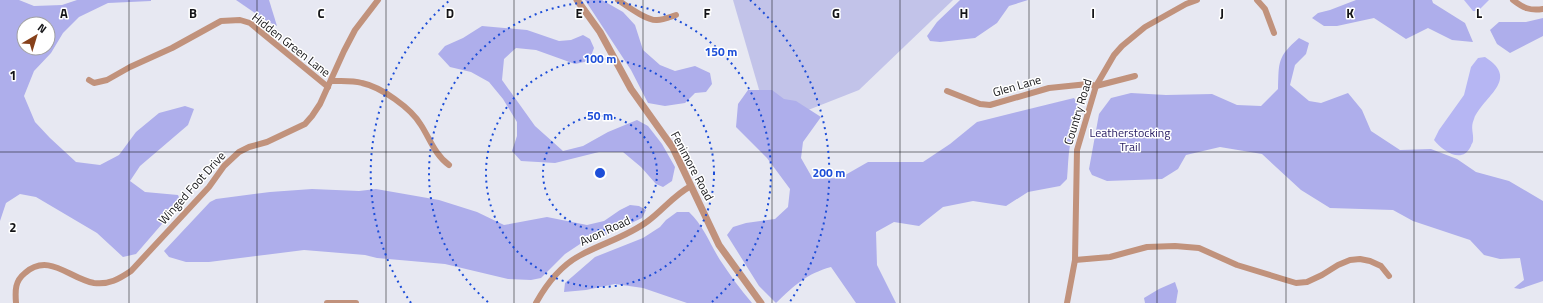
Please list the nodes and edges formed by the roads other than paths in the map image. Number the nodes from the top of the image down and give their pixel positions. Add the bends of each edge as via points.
1 (378, 0) edge
2 (577, 0) edge
3 (618, 0) edge
4 (1197, 0) edge
5 (1257, 0) edge
6 (1513, 0) edge
7 (1543, 9) edge
8 (676, 15) dead end
9 (1274, 33) dead end
10 (1135, 76) dead end
11 (89, 80) dead end
12 (330, 84) junction
13 (1096, 86) junction
14 (946, 91) dead end
15 (449, 166) dead end
16 (691, 186) junction
17 (1075, 260) junction
18 (1389, 276) dead end
19 (16, 303) edge
20 (327, 303) edge
21 (356, 303) edge
22 (536, 303) edge
23 (761, 303) edge
24 (1067, 303) edge

1 - 12 street, Winged Foot Drive via 355,30
2 - 16 street, Fenimore Road via 600,32 631,89 673,148
3 - 8 street via 653,19
4 - 13 street, Country Road via 1145,27 1122,46
5 - 9 street via 1265,9
6 - 7 street via 1525,9
10 - 13 street, Glen Lane
11 - 12 street, Hidden Green Lane via 94,83 106,80 221,21 240,20 250,23
12 - 15 street via 348,80 363,83 394,99 411,112 440,159
12 - 19 street, Winged Foot Drive via 320,104 305,124 239,152 224,166 209,187 131,271 109,283 95,283 46,264 36,266 20,277 15,291
13 - 14 street, Glen Lane via 1088,84 1049,88 990,105 980,104
13 - 17 street, Country Road via 1077,150
16 - 22 street, Avon Road via 634,230 579,256 565,266
16 - 23 street, Fenimore Road via 719,245
17 - 18 street via 1110,257 1147,247 1175,246 1199,248 1237,265 1296,283 1307,282 1338,265 1360,259 1381,266
17 - 24 street, Country Road
20 - 21 street

